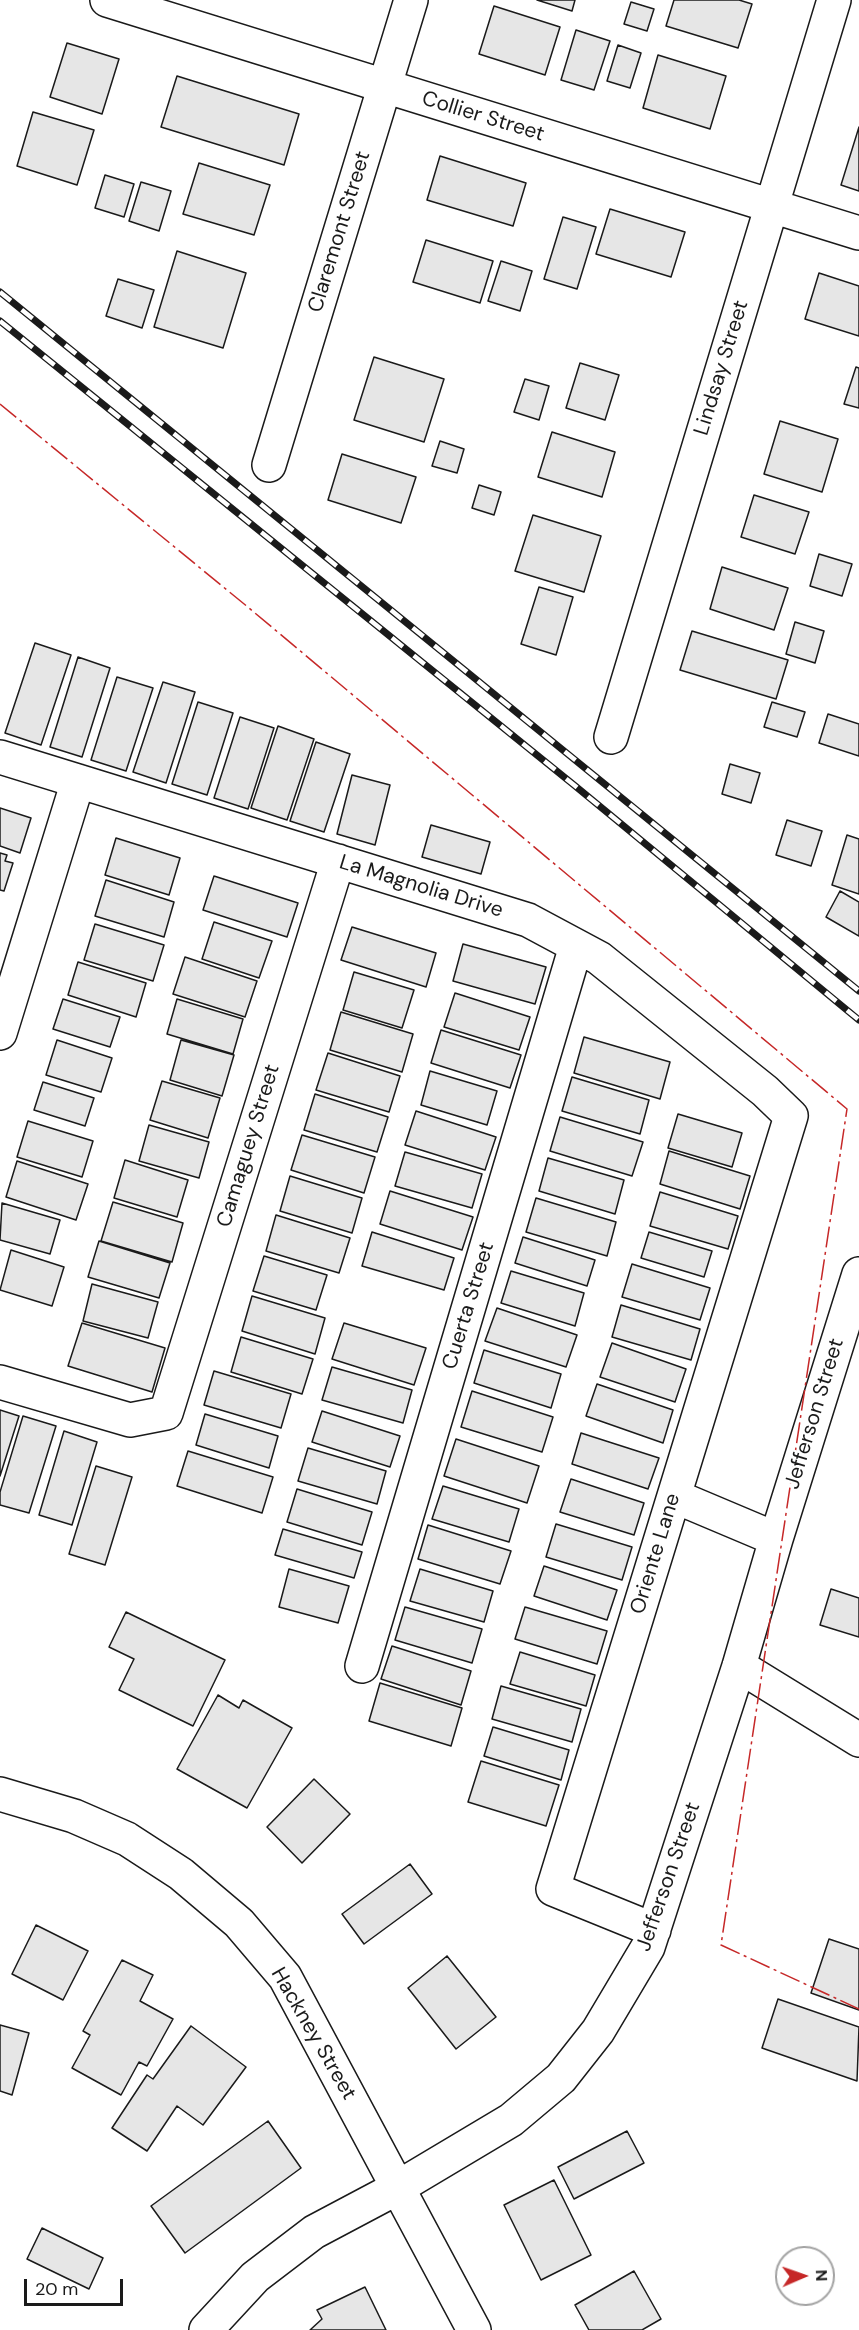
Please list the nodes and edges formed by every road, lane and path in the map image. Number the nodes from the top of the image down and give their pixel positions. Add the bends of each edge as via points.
1 (107, 0) edge
2 (411, 0) edge
3 (834, 0) edge
4 (384, 86) junction
5 (771, 206) junction
6 (859, 233) edge
7 (269, 465) dead end
8 (611, 737) dead end
9 (0, 757) edge
10 (78, 781) junction
11 (338, 861) junction
12 (576, 946) junction
13 (0, 1033) edge
14 (791, 1116) joint
15 (859, 1274) edge
16 (0, 1382) edge
17 (674, 1496) junction
18 (776, 1539) junction
19 (362, 1666) dead end
20 (739, 1666) junction
21 (859, 1740) edge
22 (0, 1794) edge
23 (654, 1930) junction
24 (398, 2188) junction
25 (206, 2330) edge
26 (474, 2330) edge

1 - 4 street, Collier Street
2 - 4 street, Claremont Street
3 - 5 street, Lindsay Street
4 - 5 street, Collier Street
4 - 7 street, Claremont Street
5 - 6 street, Collier Street
5 - 8 street, Lindsay Street
9 - 10 street, La Magnolia Drive
10 - 11 street, La Magnolia Drive
10 - 13 street
11 - 12 street, La Magnolia Drive via 528,920
11 - 16 street, Camaguey Street via 166,1413 130,1420
12 - 14 street, La Magnolia Drive via 608,965
12 - 19 street, Cuerta Street
14 - 17 street, Oriente Lane
15 - 18 street, Jefferson Street
17 - 18 street
17 - 23 street, Oriente Lane via 553,1889
18 - 20 street, Jefferson Street
20 - 21 street
20 - 23 street, Jefferson Street
22 - 24 street, Hackney Street via 74,1816 127,1839 181,1874 239,1923 285,1977
23 - 24 street, Jefferson Street via 598,2031 561,2078 511,2120
24 - 25 street, Jefferson Street via 314,2232 255,2277
24 - 26 street, Hackney Street

